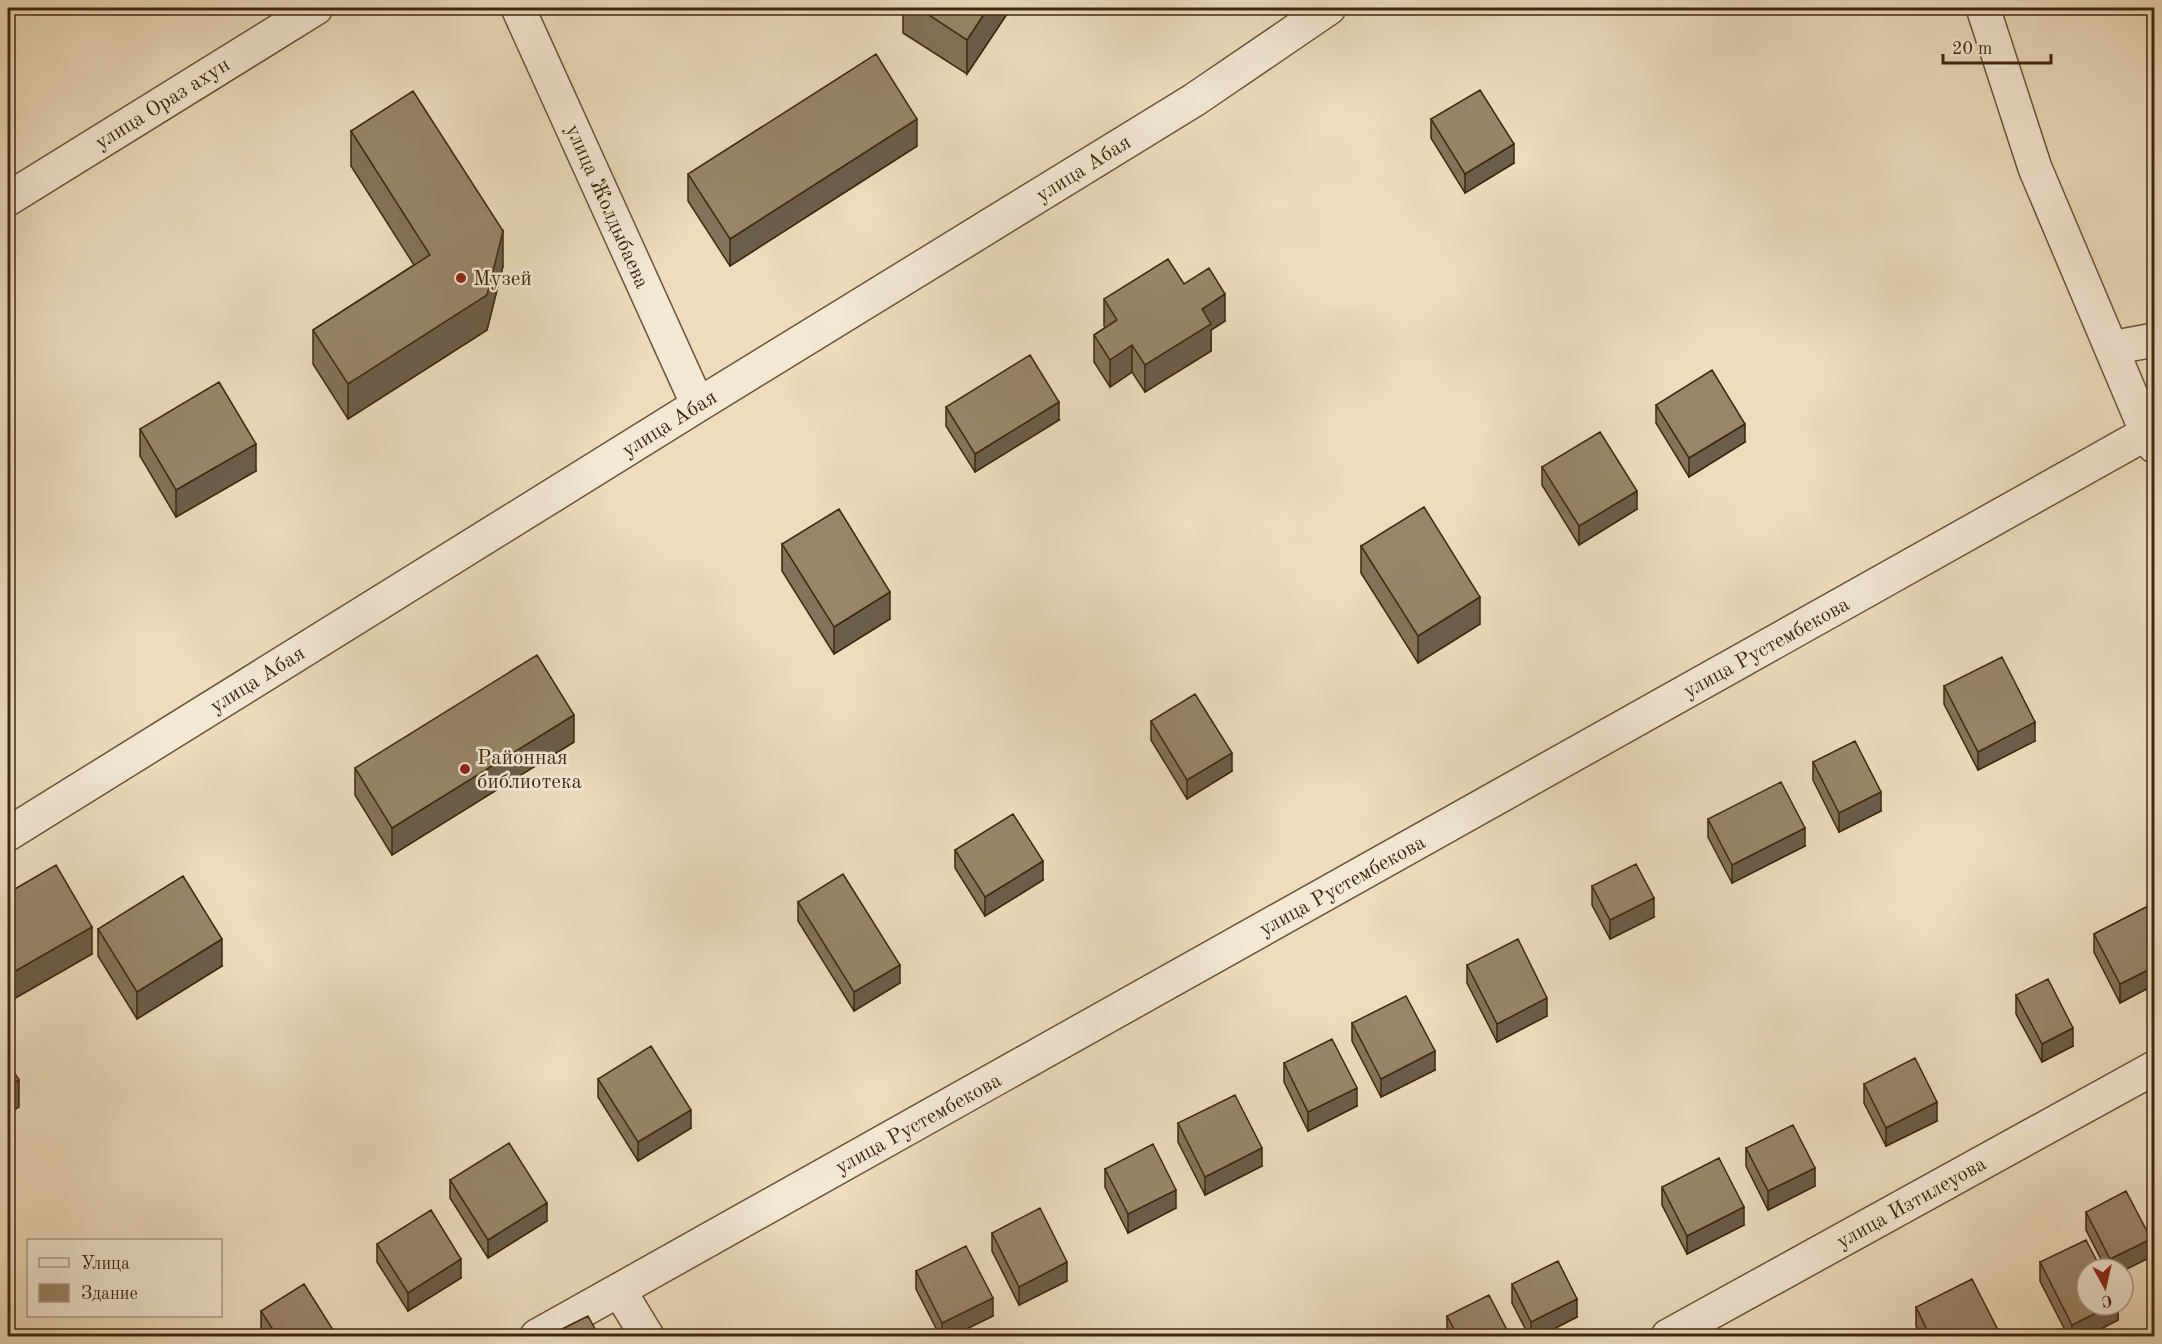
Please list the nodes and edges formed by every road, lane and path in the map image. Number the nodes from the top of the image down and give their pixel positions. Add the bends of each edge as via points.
1 (316, 8) edge
2 (518, 8) edge
3 (1329, 8) edge
4 (1983, 8) edge
5 (8, 199) edge
6 (2154, 340) edge
7 (2110, 348) junction
8 (698, 405) junction
9 (2151, 440) edge
10 (8, 834) edge
11 (2154, 1068) edge
12 (619, 1290) junction
13 (537, 1336) edge
14 (647, 1336) edge
15 (1668, 1336) edge

1 - 5 street, улица Ораз ахун
2 - 8 street, улица Жолдыбаева
3 - 8 street, улица Абая via 1194,100
4 - 7 street via 2035,168
6 - 7 street
7 - 9 street
8 - 10 street, улица Абая
9 - 12 street, улица Рустембекова
11 - 15 street, улица Изтилеуова
12 - 13 street, улица Рустембекова
12 - 14 street

